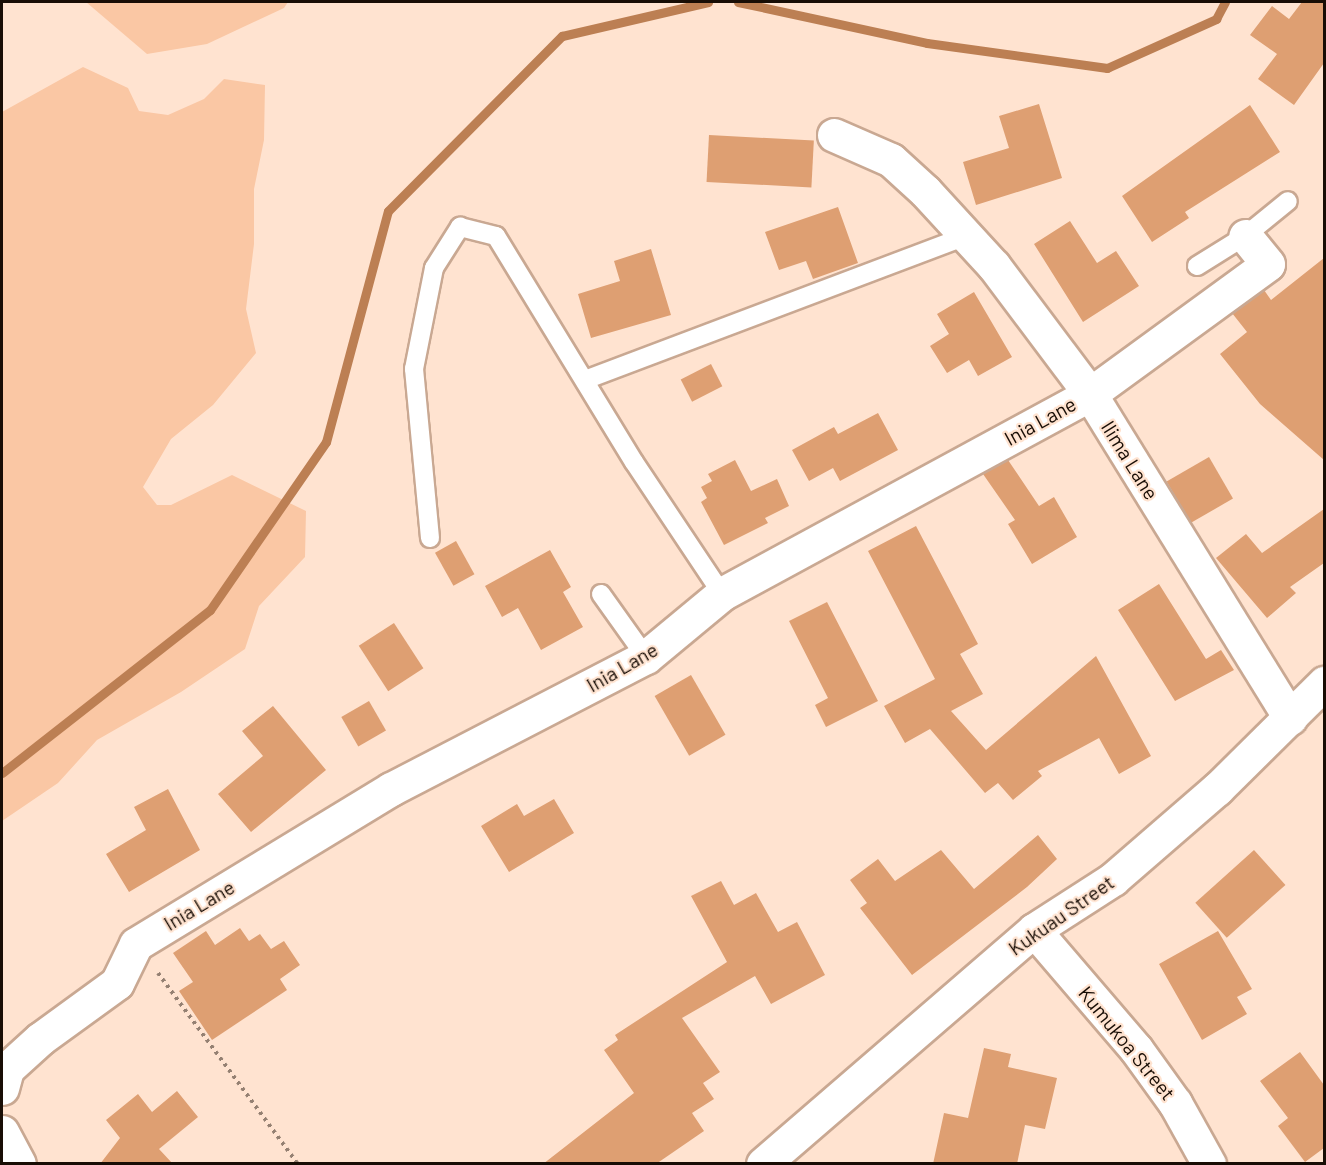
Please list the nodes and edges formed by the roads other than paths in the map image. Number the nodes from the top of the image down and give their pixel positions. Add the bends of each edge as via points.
1 (834, 135) dead end
2 (1288, 201) dead end
3 (967, 236) junction
4 (1245, 236) junction
5 (1197, 266) dead end
6 (585, 380) junction
7 (1090, 394) junction
8 (430, 538) dead end
9 (601, 594) dead end
10 (722, 594) junction
11 (646, 657) junction
12 (1324, 683) edge
13 (1290, 718) junction
14 (1034, 930) junction
15 (2, 1088) edge
16 (2, 1132) edge
17 (19, 1164) edge
18 (763, 1164) edge
19 (1209, 1164) edge

1 - 3 street, Ilima Lane via 891,160
2 - 4 lane
3 - 6 lane
3 - 7 street, Ilima Lane
4 - 5 lane
4 - 7 street, Inia Lane via 1268,264
6 - 8 lane via 496,236 460,227 434,268 414,369
6 - 10 lane
7 - 10 street, Inia Lane
7 - 13 street, Ilima Lane
9 - 11 lane
10 - 11 street, Inia Lane
11 - 15 street, Inia Lane via 391,789 136,944 117,983 40,1039 7,1069
12 - 13 street, Kukuau Street
13 - 14 street, Kukuau Street via 1217,789 1113,879
14 - 18 street, Kukuau Street
14 - 19 street, Kumukoa Street via 1136,1049 1175,1103
16 - 17 street

